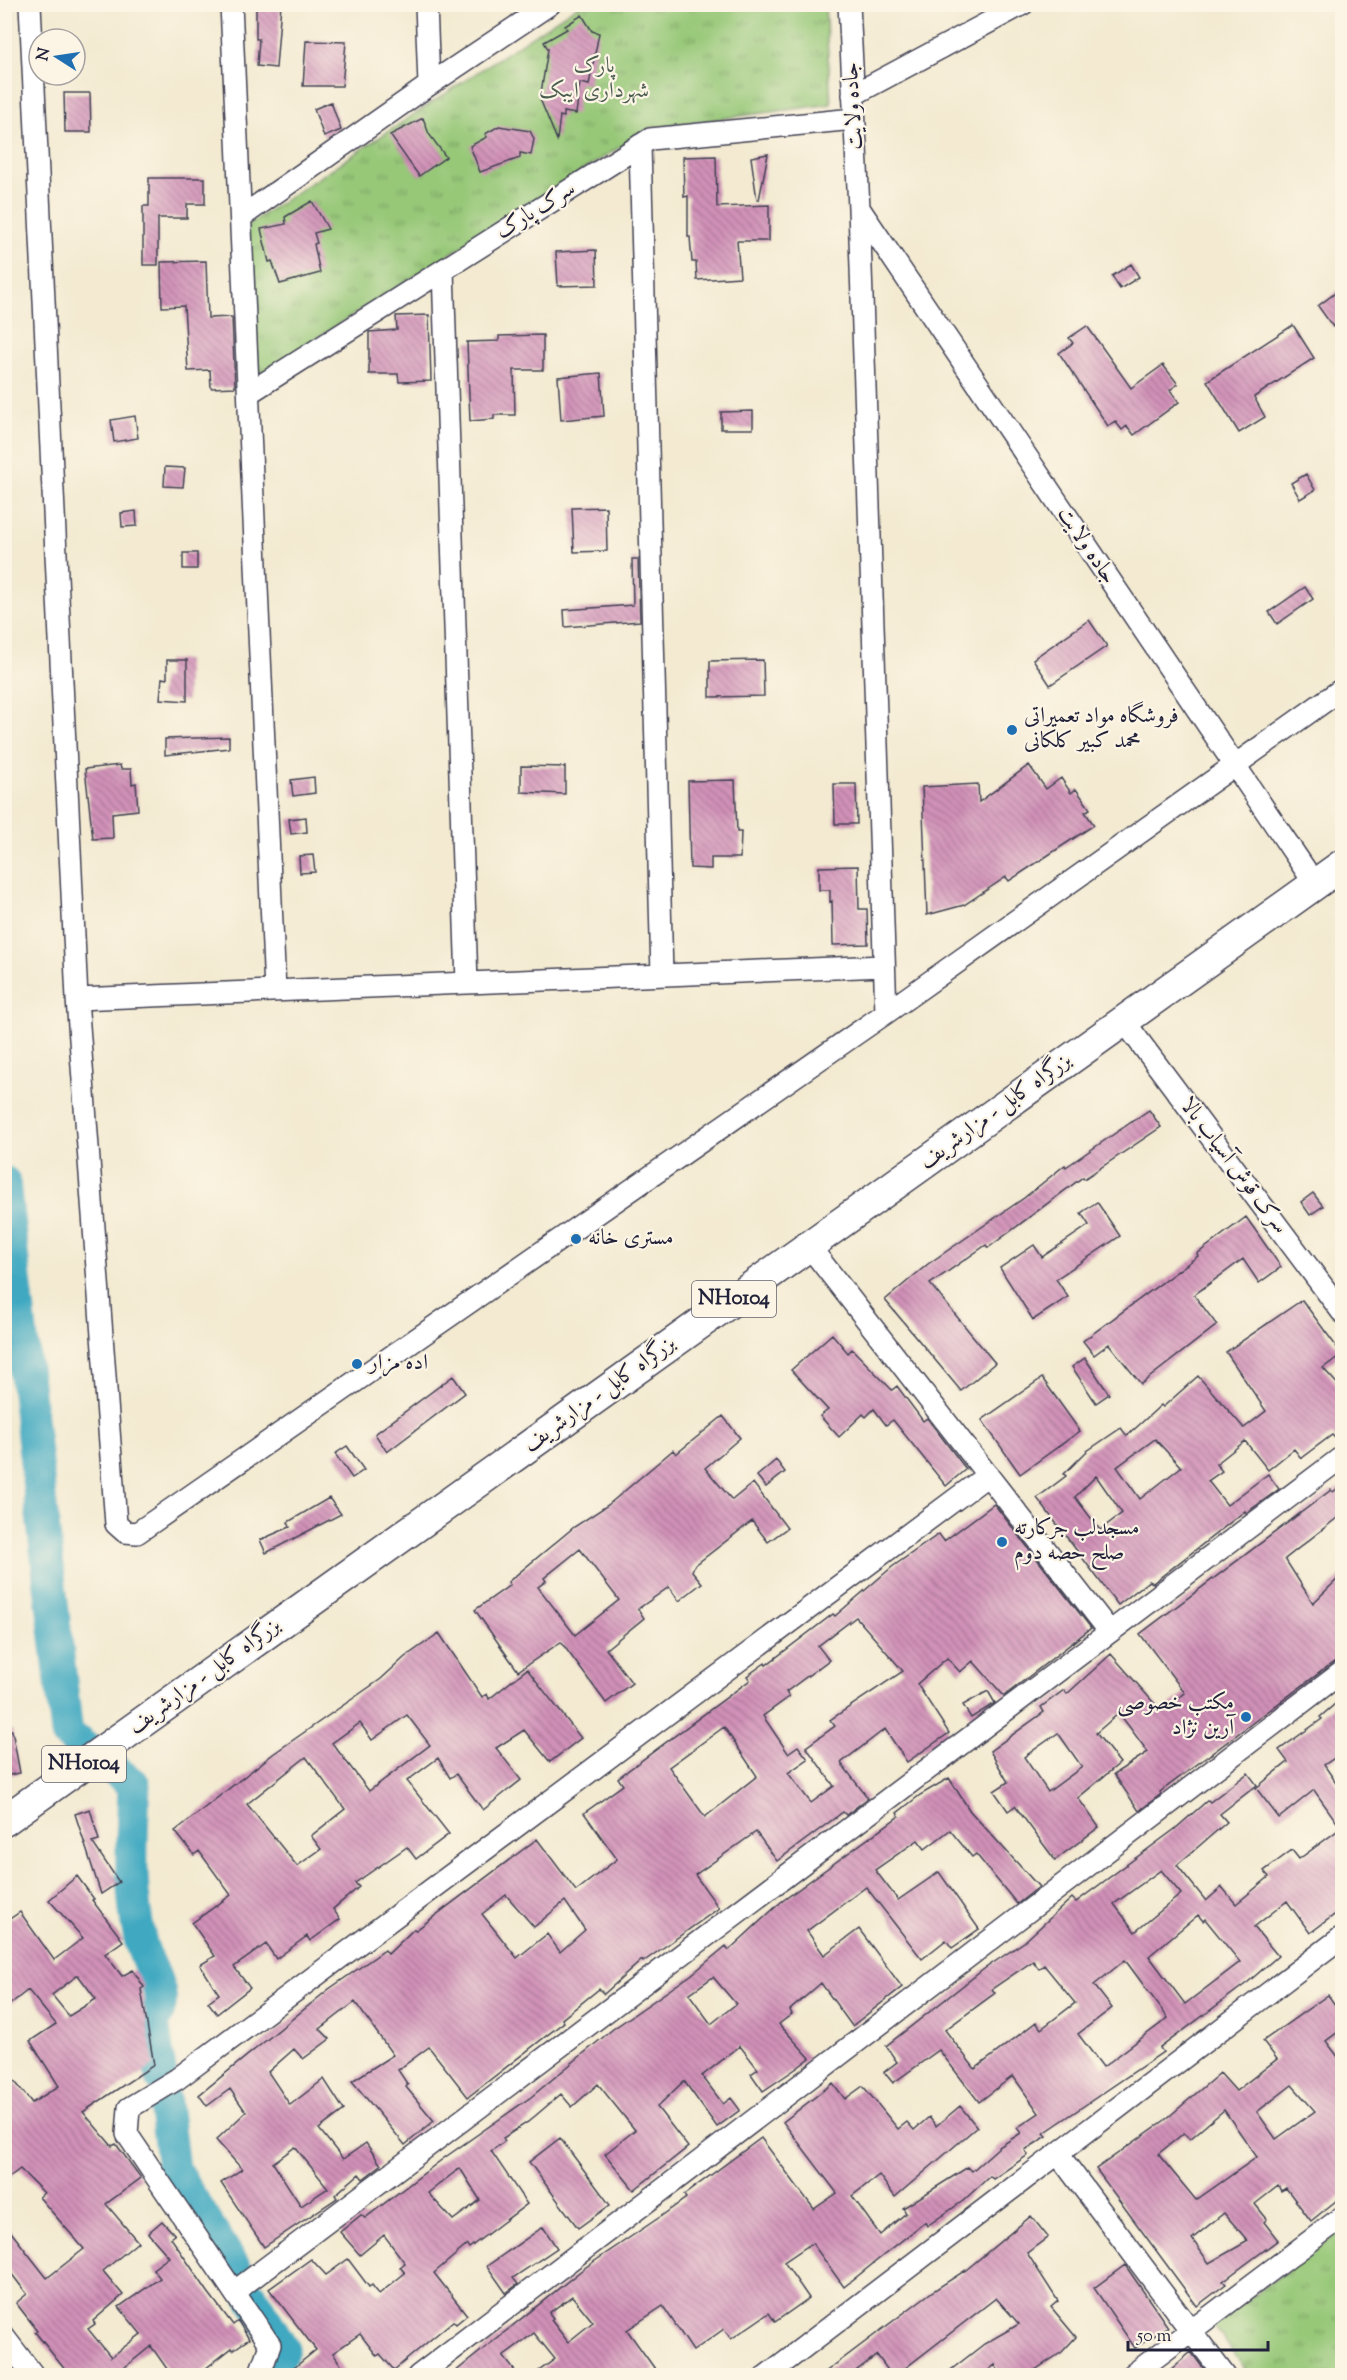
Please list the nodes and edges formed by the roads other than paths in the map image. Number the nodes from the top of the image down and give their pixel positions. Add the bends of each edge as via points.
1 (30, 4) edge
2 (231, 4) edge
3 (426, 4) edge
4 (550, 4) edge
5 (849, 4) edge
6 (1023, 4) edge
7 (429, 85) junction
8 (853, 95) junction
9 (854, 119) junction
10 (640, 145) junction
11 (858, 208) junction
12 (241, 217) junction
13 (443, 270) junction
14 (249, 393) junction
15 (1342, 689) edge
16 (1234, 766) junction
17 (1342, 865) edge
18 (1315, 884) junction
19 (884, 966) junction
20 (662, 975) junction
21 (467, 983) junction
22 (275, 991) junction
23 (77, 999) junction
24 (886, 1013) junction
25 (1124, 1021) junction
26 (809, 1245) junction
27 (1342, 1312) edge
28 (1342, 1456) edge
29 (988, 1475) junction
30 (1110, 1632) junction
31 (1342, 1672) edge
32 (4, 1821) edge
33 (1342, 1937) edge
34 (1058, 2154) junction
35 (1342, 2217) edge
36 (234, 2292) junction
37 (1191, 2330) junction
38 (4, 2337) edge
39 (34, 2376) edge
40 (259, 2376) edge
41 (418, 2376) edge
42 (766, 2376) edge
43 (1131, 2376) edge
44 (1225, 2376) edge

1 - 23 street
2 - 12 street
3 - 7 street
4 - 7 street
5 - 8 street, جاده ولایت
6 - 8 street
7 - 12 street
8 - 9 street, جاده ولایت
9 - 10 street, سرک پارک via 650,139
9 - 11 street, جاده ولایت
10 - 13 street, سرک پارک
10 - 20 street
11 - 16 street, جاده ولایت
11 - 19 street, جاده ولایت
12 - 14 street
13 - 14 street, سرک پارک
13 - 21 street
14 - 22 street
15 - 16 street
16 - 18 street, جاده ولایت
16 - 24 street
17 - 18 highway, بزرگراه کابل - مزارشریف / NH0104
18 - 25 highway, بزرگراه کابل - مزارشریف / NH0104
19 - 20 street
19 - 24 street, جاده ولایت
20 - 21 street
21 - 22 street
22 - 23 street
23 - 24 street via 116,1524 125,1532 136,1533
25 - 26 highway, بزرگراه کابل - مزارشریف / NH0104
25 - 27 street, سرک قوش آسیاب بالا
26 - 29 street
26 - 32 highway, بزرگراه کابل - مزارشریف / NH0104
28 - 30 street
29 - 30 street
29 - 36 street via 177,2079 129,2108 127,2134
30 - 36 street
31 - 41 street
33 - 34 street
34 - 37 street
34 - 42 street
35 - 37 street
36 - 40 street via 270,2345
37 - 43 street
37 - 44 street
38 - 39 street

